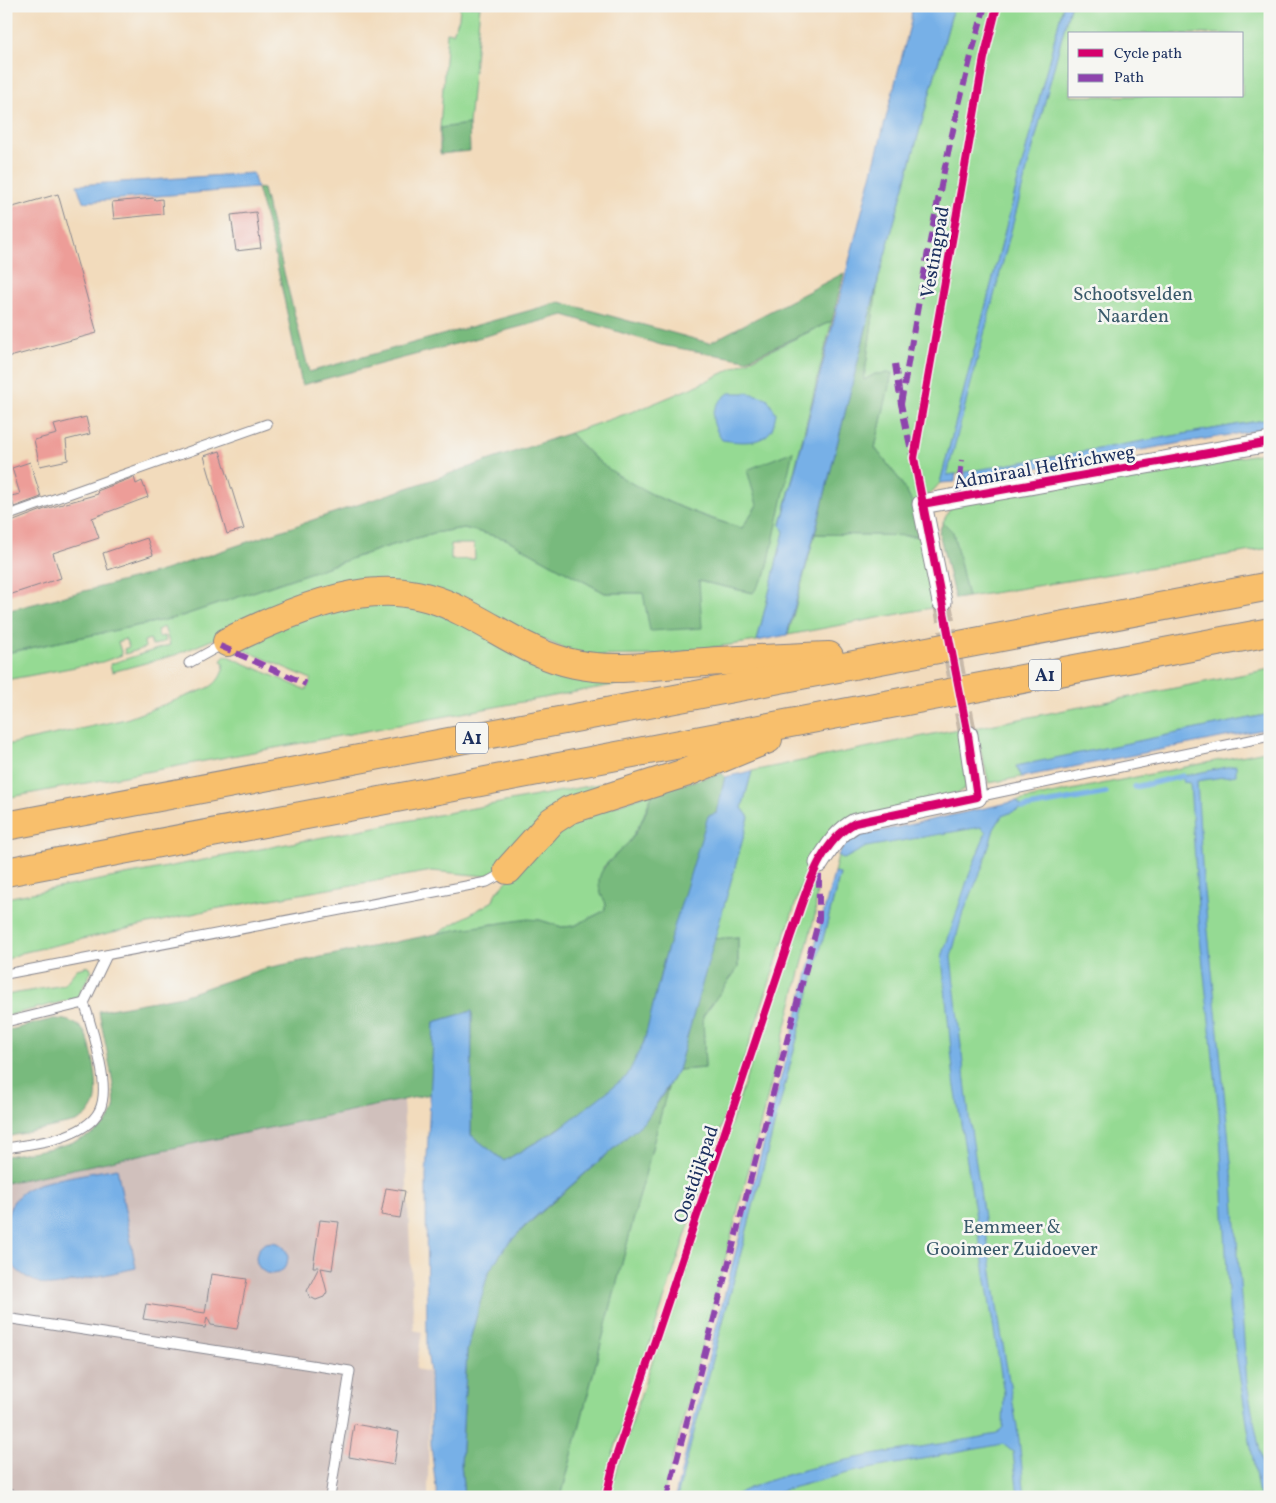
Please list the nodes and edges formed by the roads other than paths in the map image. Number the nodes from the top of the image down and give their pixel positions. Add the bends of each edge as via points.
1 (267, 424) dead end
2 (1270, 442) edge
3 (6, 516) edge
4 (1270, 586) edge
5 (942, 602) tunnel mouth
6 (1270, 632) edge
7 (227, 642) joint
8 (938, 650) junction
9 (188, 663) dead end
10 (820, 718) junction
11 (968, 735) tunnel mouth
12 (1270, 736) edge
13 (977, 797) junction
14 (6, 826) edge
15 (819, 863) dead end
16 (508, 870) joint
17 (6, 872) edge
18 (107, 955) junction
19 (6, 974) edge
20 (84, 1003) junction
21 (6, 1022) edge
22 (6, 1148) edge
23 (6, 1318) edge
24 (6, 1494) edge
25 (21, 1497) edge
26 (330, 1497) edge

1 - 3 lane
2 - 5 street, Admiraal Helfrichweg via 922,504
4 - 8 highway, A1
6 - 10 highway, A1
7 - 8 highway, A1 via 314,607 383,592 408,594 445,604 536,652 591,666 629,667
7 - 9 lane, A1
8 - 14 highway, A1
10 - 16 highway, A1 via 684,773 569,810 552,821
10 - 17 highway, A1
11 - 13 street
12 - 13 lane
13 - 15 street via 855,823 834,839
16 - 18 lane, A1 via 488,882
18 - 19 lane, A1
18 - 20 lane
20 - 21 lane
20 - 22 lane via 104,1082 102,1108 89,1122 68,1134
23 - 26 lane via 350,1372
24 - 25 lane

